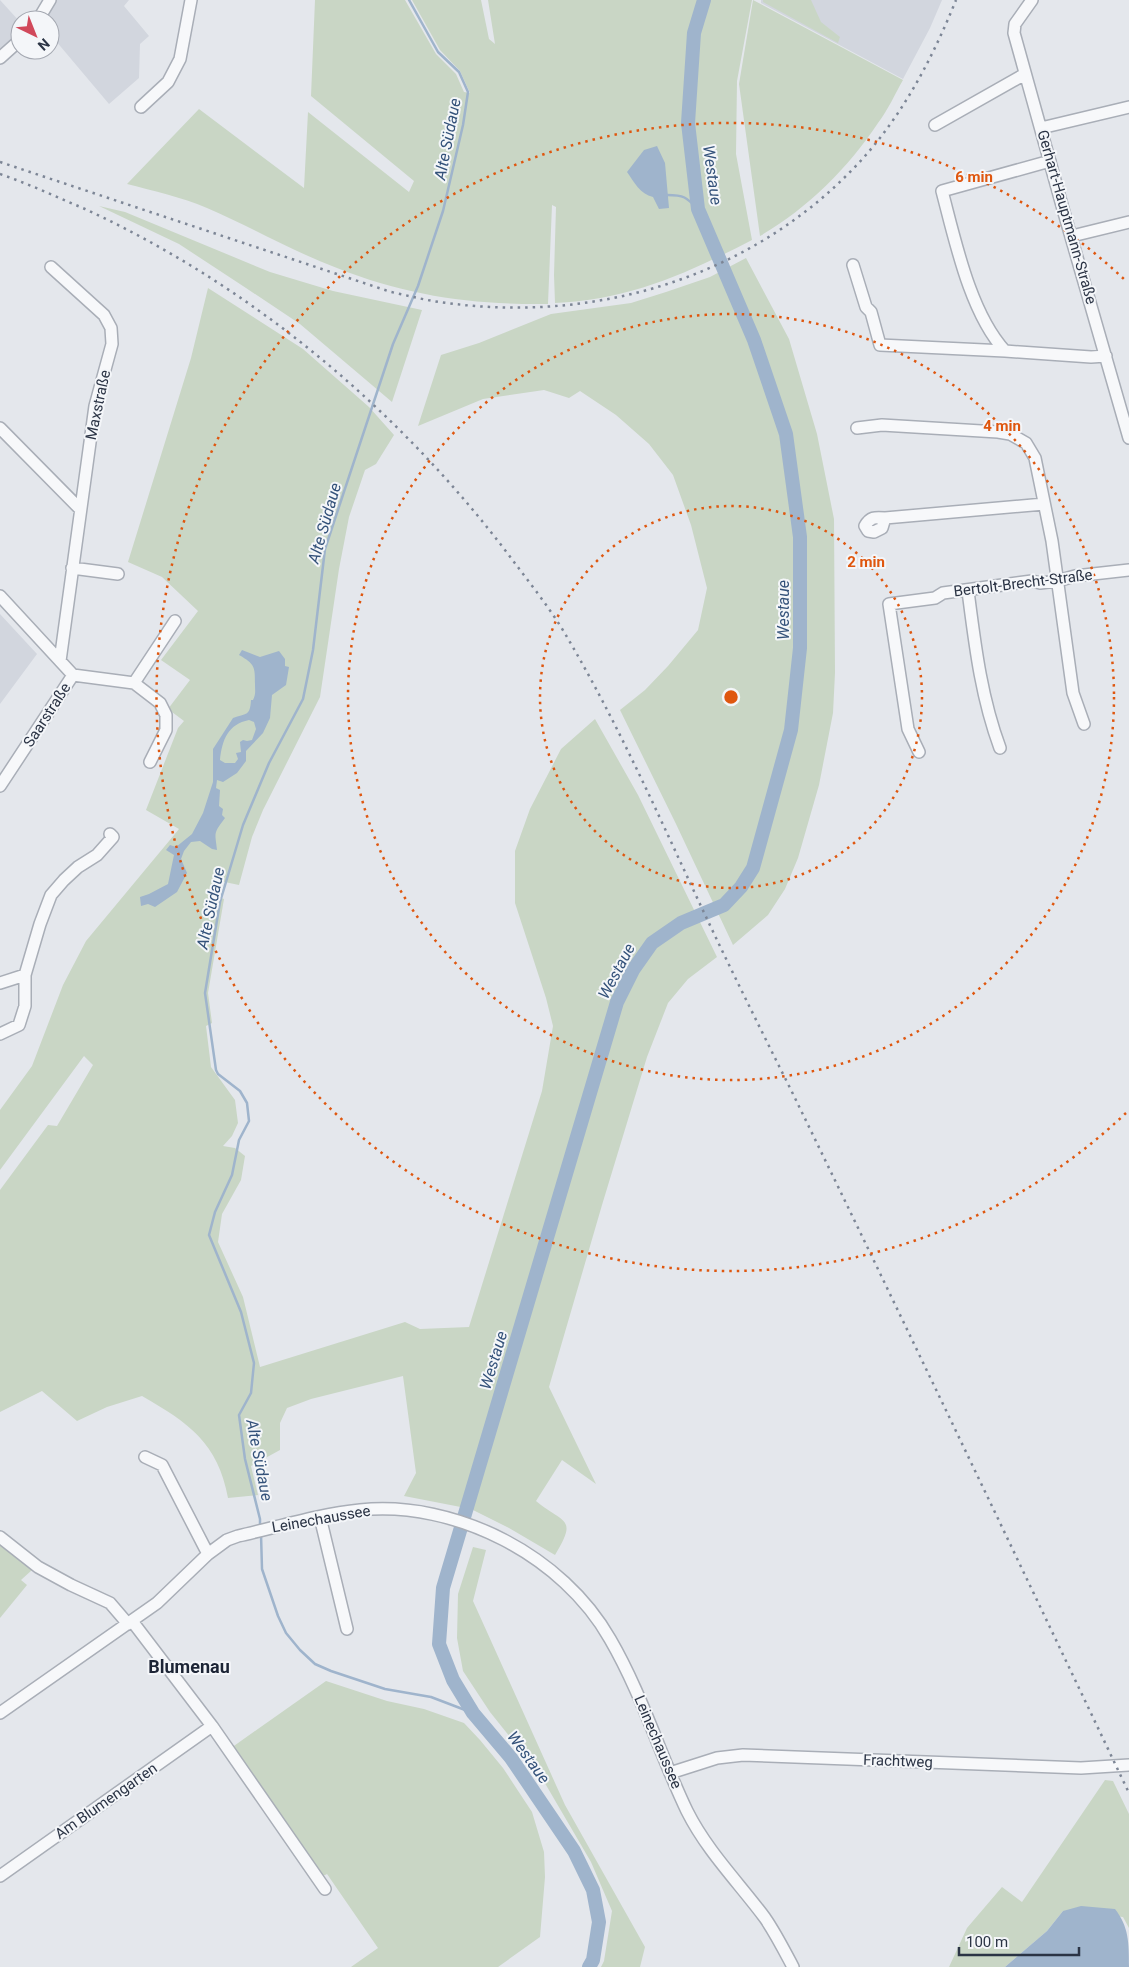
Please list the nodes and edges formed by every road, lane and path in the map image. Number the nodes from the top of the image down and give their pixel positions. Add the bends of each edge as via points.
1 (191, 0) edge
2 (1032, 0) edge
3 (10, 49) edge
4 (0, 58) edge
5 (1025, 74) junction
6 (141, 107) dead end
7 (1129, 107) edge
8 (935, 125) dead end
9 (1041, 128) junction
10 (1050, 160) junction
11 (1129, 222) edge
12 (1072, 236) junction
13 (853, 265) dead end
14 (51, 267) dead end
15 (1004, 351) junction
16 (1106, 356) junction
17 (0, 428) edge
18 (857, 428) dead end
19 (1129, 438) edge
20 (1044, 504) junction
21 (80, 509) junction
22 (885, 518) dead end
23 (72, 568) junction
24 (1129, 570) edge
25 (118, 574) dead end
26 (1057, 581) junction
27 (968, 591) junction
28 (0, 596) edge
29 (175, 621) dead end
30 (60, 661) junction
31 (73, 675) junction
32 (134, 683) junction
33 (1084, 724) dead end
34 (1000, 748) dead end
35 (920, 752) dead end
36 (150, 762) dead end
37 (0, 786) edge
38 (110, 834) dead end
39 (26, 975) junction
40 (0, 983) edge
41 (0, 1034) edge
42 (145, 1457) dead end
43 (320, 1517) junction
44 (0, 1538) edge
45 (208, 1554) junction
46 (130, 1623) junction
47 (347, 1629) dead end
48 (0, 1713) edge
49 (212, 1726) junction
50 (1129, 1765) edge
51 (670, 1773) junction
52 (0, 1876) edge
53 (325, 1889) dead end
54 (793, 1967) edge

1 - 6 street via 180,59 168,82
2 - 5 street, Gerhart-Hauptmann-Straße via 1015,24 1014,33
3 - 4 street
5 - 8 street
5 - 9 street, Gerhart-Hauptmann-Straße
7 - 9 street
9 - 10 street, Gerhart-Hauptmann-Straße
10 - 12 street, Gerhart-Hauptmann-Straße
10 - 15 street via 942,191 966,277 982,314
11 - 12 street
12 - 16 street, Gerhart-Hauptmann-Straße
13 - 15 street via 880,345
14 - 21 street, Maxstraße via 104,315 111,328 112,344 95,406
15 - 16 street via 1091,358
16 - 19 street, Gerhart-Hauptmann-Straße
17 - 21 street
18 - 20 street via 882,425 1010,434 1026,442 1035,458
20 - 22 street
20 - 26 street
21 - 23 street, Maxstraße
23 - 25 street
23 - 30 street, Maxstraße
24 - 26 street, Bertolt-Brecht-Straße
26 - 27 street, Bertolt-Brecht-Straße via 1032,581
26 - 33 street via 1073,693
27 - 34 street via 983,694
27 - 35 street, Bertolt-Brecht-Straße via 889,604 908,730
28 - 30 street
29 - 32 street
30 - 31 street
31 - 32 street, Saarstraße
31 - 37 street, Saarstraße
32 - 36 street via 160,703 166,716 166,730
38 - 39 street via 113,837 97,855 78,868 51,895
39 - 40 street
39 - 41 street via 25,1006 19,1025
42 - 45 street via 162,1466
43 - 45 street, Leinechaussee via 227,1540
43 - 47 street
43 - 51 street, Leinechaussee via 383,1509 438,1516 489,1532 522,1549 551,1570 594,1615 622,1662
44 - 46 street via 38,1567 110,1603
45 - 46 street, Leinechaussee via 157,1603
46 - 48 street, Leinechaussee
46 - 49 street
49 - 52 street, Am Blumengarten
49 - 53 street
50 - 51 street, Frachtweg via 1081,1768 743,1755 717,1758
51 - 54 street, Leinechaussee via 706,1843 766,1920

